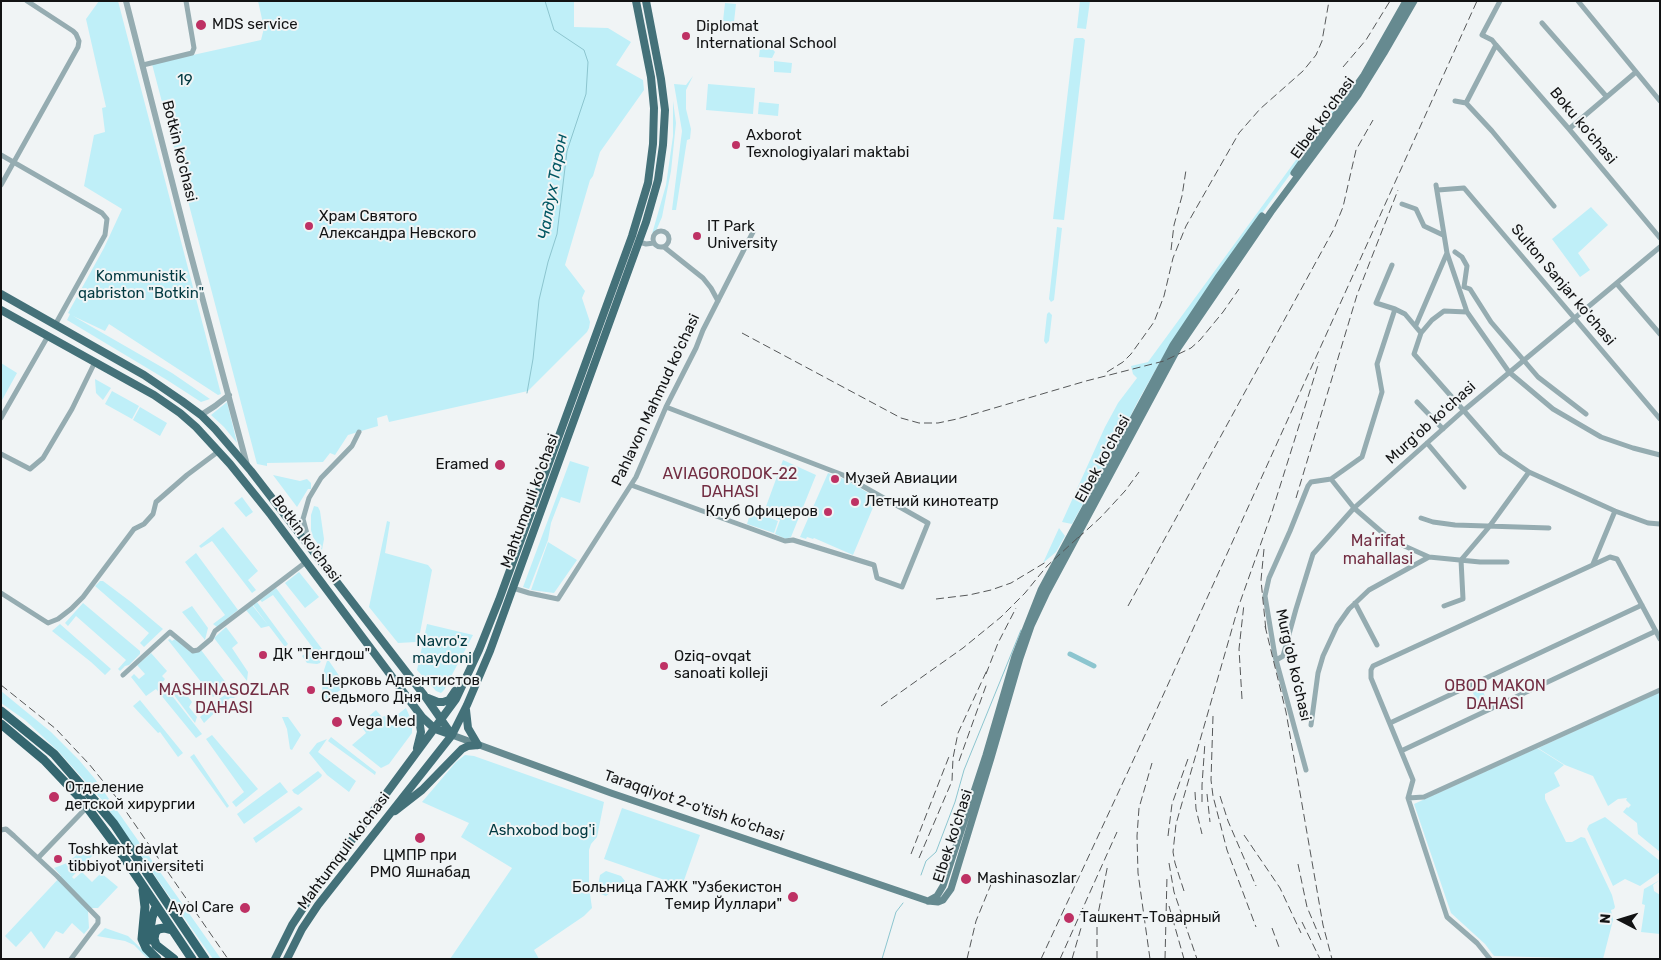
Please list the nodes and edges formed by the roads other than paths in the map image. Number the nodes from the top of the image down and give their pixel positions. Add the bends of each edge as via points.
1 (26, 1) edge
2 (126, 1) edge
3 (186, 1) edge
4 (636, 1) edge
5 (646, 1) edge
6 (1406, 1) edge
7 (1414, 1) edge
8 (1500, 1) edge
9 (1578, 2) edge
10 (1542, 23) dead end
11 (1496, 45) junction
12 (143, 65) junction
13 (1636, 72) junction
14 (1606, 96) junction
15 (1455, 100) dead end
16 (1660, 101) edge
17 (1466, 104) junction
18 (1569, 129) junction
19 (1, 155) edge
20 (14, 162) junction
21 (1, 185) edge
22 (1402, 204) dead end
23 (1554, 206) dead end
24 (753, 232) dead end
25 (1443, 235) junction
26 (1660, 238) edge
27 (639, 242) junction
28 (654, 243) junction
29 (664, 247) junction
30 (1660, 247) edge
31 (1455, 252) dead end
32 (1447, 253) junction
33 (1392, 265) dead end
34 (1617, 284) junction
35 (1, 294) edge
36 (718, 301) junction
37 (1395, 309) junction
38 (1, 310) edge
39 (1467, 312) junction
40 (1575, 319) junction
41 (55, 325) junction
42 (1416, 325) junction
43 (1421, 333) junction
44 (1660, 334) edge
45 (48, 336) junction
46 (1523, 361) junction
47 (95, 362) junction
48 (1509, 372) junction
49 (229, 395) junction
50 (1417, 402) dead end
51 (666, 407) junction
52 (1463, 411) junction
53 (1586, 414) dead end
54 (202, 417) junction
55 (1, 418) edge
56 (1660, 418) edge
57 (196, 427) junction
58 (1443, 429) junction
59 (359, 432) dead end
60 (1427, 443) junction
61 (219, 451) junction
62 (1, 454) edge
63 (1660, 455) edge
64 (247, 465) junction
65 (1529, 472) junction
66 (1331, 479) junction
67 (631, 485) junction
68 (1464, 487) dead end
69 (1354, 508) junction
70 (1615, 511) junction
71 (1421, 518) dead end
72 (303, 519) junction
73 (1660, 524) edge
74 (1489, 527) junction
75 (1549, 528) dead end
76 (296, 529) junction
77 (311, 548) junction
78 (1429, 556) junction
79 (1461, 560) junction
80 (306, 562) junction
81 (1507, 562) dead end
82 (1593, 564) junction
83 (513, 588) junction
84 (1, 593) edge
85 (499, 600) junction
86 (353, 602) junction
87 (507, 603) junction
88 (1355, 603) junction
89 (1642, 605) junction
90 (1444, 606) dead end
91 (342, 610) junction
92 (1656, 631) junction
93 (1660, 639) edge
94 (1377, 645) dead end
95 (479, 650) junction
96 (1278, 659) dead end
97 (123, 675) dead end
98 (1660, 690) edge
99 (424, 695) junction
100 (467, 705) junction
101 (417, 710) junction
102 (1, 711) edge
103 (442, 719) junction
104 (1390, 723) junction
105 (1, 724) edge
106 (1311, 725) dead end
107 (436, 729) junction
108 (452, 735) junction
109 (478, 745) junction
110 (1401, 751) junction
111 (412, 759) junction
112 (1306, 770) dead end
113 (1408, 798) junction
114 (91, 803) junction
115 (383, 820) junction
116 (1, 830) edge
117 (38, 858) junction
118 (142, 885) junction
119 (928, 901) junction
120 (156, 906) junction
121 (172, 930) junction
122 (156, 945) junction
123 (71, 959) edge
124 (157, 959) edge
125 (174, 959) edge
126 (192, 959) edge
127 (205, 959) edge
128 (275, 959) edge
129 (287, 959) edge
130 (1490, 959) edge

1 - 20 street via 73,31 78,47
2 - 12 street, Botkin ko'chasi
3 - 12 street via 192,52
4 - 85 main road, Mahtumquli ko'chasi via 654,108 648,183
5 - 27 main road, Mahtumquli ko'chasi via 663,92 665,127 658,180
6 - 119 main road, Elbek ko'chasi via 1359,83 1219,276 1173,346 1037,598 1018,648 942,889
7 - 119 main road, Elbek ko'chasi via 1370,77 1270,212 1174,356 1035,617 1009,691 992,758 951,889 941,901
8 - 11 street, Boku ko'chasi via 1482,36
9 - 13 street
10 - 14 street
11 - 17 street
11 - 18 street, Boku ko'chasi
12 - 49 street, Botkin ko'chasi
13 - 14 street
13 - 16 street
14 - 18 street
15 - 17 street
17 - 23 street
18 - 26 street, Boku ko'chasi
19 - 20 street
20 - 21 street
20 - 41 street via 102,213 107,219 105,235
22 - 25 street via 1416,209 1422,224
24 - 36 street, Pahlavon Mahmud ko'chasi
25 - 32 street
25 - 40 street, Sulton Sanjar ko'chasi via 1437,188 1464,188
27 - 28 street
27 - 83 main road, Mahtumquli ko'chasi
28 - 29 street via 657,247
28 - 29 street via 655,234 665,232 669,238
29 - 36 street via 702,278
30 - 34 street, Murg'ob ko'chasi
31 - 46 street via 1467,266 1464,287 1470,289 1491,322
32 - 39 street
32 - 42 street
33 - 37 street via 1376,303
34 - 40 street, Murg'ob ko'chasi
34 - 44 street
35 - 41 main road, Botkin ko'chasi
36 - 51 street, Pahlavon Mahmud ko'chasi
37 - 42 street
37 - 66 street via 1377,364 1382,392 1362,456
38 - 45 main road, Botkin ko'chasi
39 - 43 street via 1444,311
39 - 48 street
40 - 46 street, Murg'ob ko'chasi
40 - 56 street, Sulton Sanjar ko'chasi
41 - 45 main road
41 - 54 main road, Botkin ko'chasi via 144,375
42 - 43 street
43 - 52 street via 1414,354
45 - 47 main road, Botkin ko'chasi
45 - 55 street
46 - 48 street, Murg'ob ko'chasi
46 - 53 street via 1538,377
47 - 57 main road, Botkin ko'chasi via 154,395
47 - 62 street via 43,458 30,469
48 - 52 street, Murg'ob ko'chasi
48 - 63 street via 1553,408 1602,437
49 - 54 street
49 - 64 street, Botkin ko'chasi
50 - 58 street
51 - 67 street, Pahlavon Mahmud ko'chasi
51 - 67 street via 843,475 928,523 902,587 878,578 874,565 793,540 785,541
52 - 58 street, Murg'ob ko'chasi
52 - 65 street via 1501,453
54 - 57 main road
54 - 64 main road, Botkin ko'chasi
57 - 61 main road, Botkin ko'chasi
58 - 60 street, Murg'ob ko'chasi
59 - 72 street via 352,446 321,478
60 - 68 street
60 - 69 street, Murg'ob ko'chasi
61 - 80 main road, Botkin ko'chasi
61 - 84 street via 156,502 153,514 144,524 134,528 83,597 58,619 48,623
64 - 76 main road, Botkin ko'chasi
65 - 70 street
65 - 74 street
66 - 69 street
66 - 112 street, Murg’ob ko’chasi via 1311,482 1308,486 1267,584 1265,596 1275,656
67 - 83 street, Pahlavon Mahmud ko'chasi via 558,599
69 - 78 street via 1391,540
69 - 96 street, Murg'ob ko'chasi via 1313,554 1284,656
70 - 73 street
70 - 82 street
71 - 74 street
72 - 76 street
72 - 77 street
74 - 75 street
74 - 79 street
76 - 77 main road, Botkin ko'chasi
77 - 86 main road, Botkin ko'chasi
78 - 79 street
78 - 88 street via 1369,590
79 - 81 street
79 - 90 street via 1463,599
80 - 91 main road, Botkin ko'chasi
80 - 97 street via 215,632 212,639 198,650 193,651 170,632
82 - 89 street via 1610,557 1618,560
82 - 104 street via 1373,666 1371,678
83 - 87 main road, Mahtumquli ko'chasi
85 - 87 main road
85 - 95 main road, Mahtumquli ko'chasi
86 - 91 main road
86 - 99 main road, Botkin ko'chasi
87 - 100 main road, Mahtumquli ko'chasi
88 - 94 street
88 - 106 street via 1337,626 1323,656
89 - 92 street
89 - 104 street
91 - 101 main road, Botkin ko'chasi
92 - 93 street
92 - 110 street
95 - 99 main road via 449,700 438,702
95 - 103 main road, Mahtumquli ko'chasi via 456,699
98 - 113 street via 1424,797
99 - 103 main road, Botkin ko'chasi
100 - 108 main road, Mahtumquli ko'chasi
100 - 109 main road via 468,728
101 - 107 main road, Botkin ko'chasi
101 - 111 main road via 421,732
102 - 114 highway via 54,754
103 - 107 main road, Mahtumquli ko'chasi
103 - 108 main road, Botkin ko'chasi
104 - 110 street
105 - 114 highway
107 - 108 main road
107 - 111 main road, Mahtumquli ko'chasi
108 - 109 main road, Taraqqiyot 2-o'tish ko'chasi
108 - 115 main road, Mahtumquli ko'chasi
109 - 115 main road via 462,749 422,790
109 - 119 main road, Taraqqiyot 2-o'tish ko'chasi
110 - 113 street via 1413,780
111 - 128 main road, Mahtumquli ko'chasi via 307,901
113 - 130 street via 1447,916
114 - 117 street
114 - 118 highway
114 - 127 highway via 114,824
115 - 129 main road, Mahtumquli ko'chasi via 318,905
116 - 117 street via 6,829
117 - 123 street via 98,918 98,923
118 - 120 highway
118 - 124 highway via 145,899 143,941
120 - 121 highway
120 - 122 highway via 149,936
121 - 122 highway via 162,928 156,931
121 - 126 highway
122 - 125 highway

